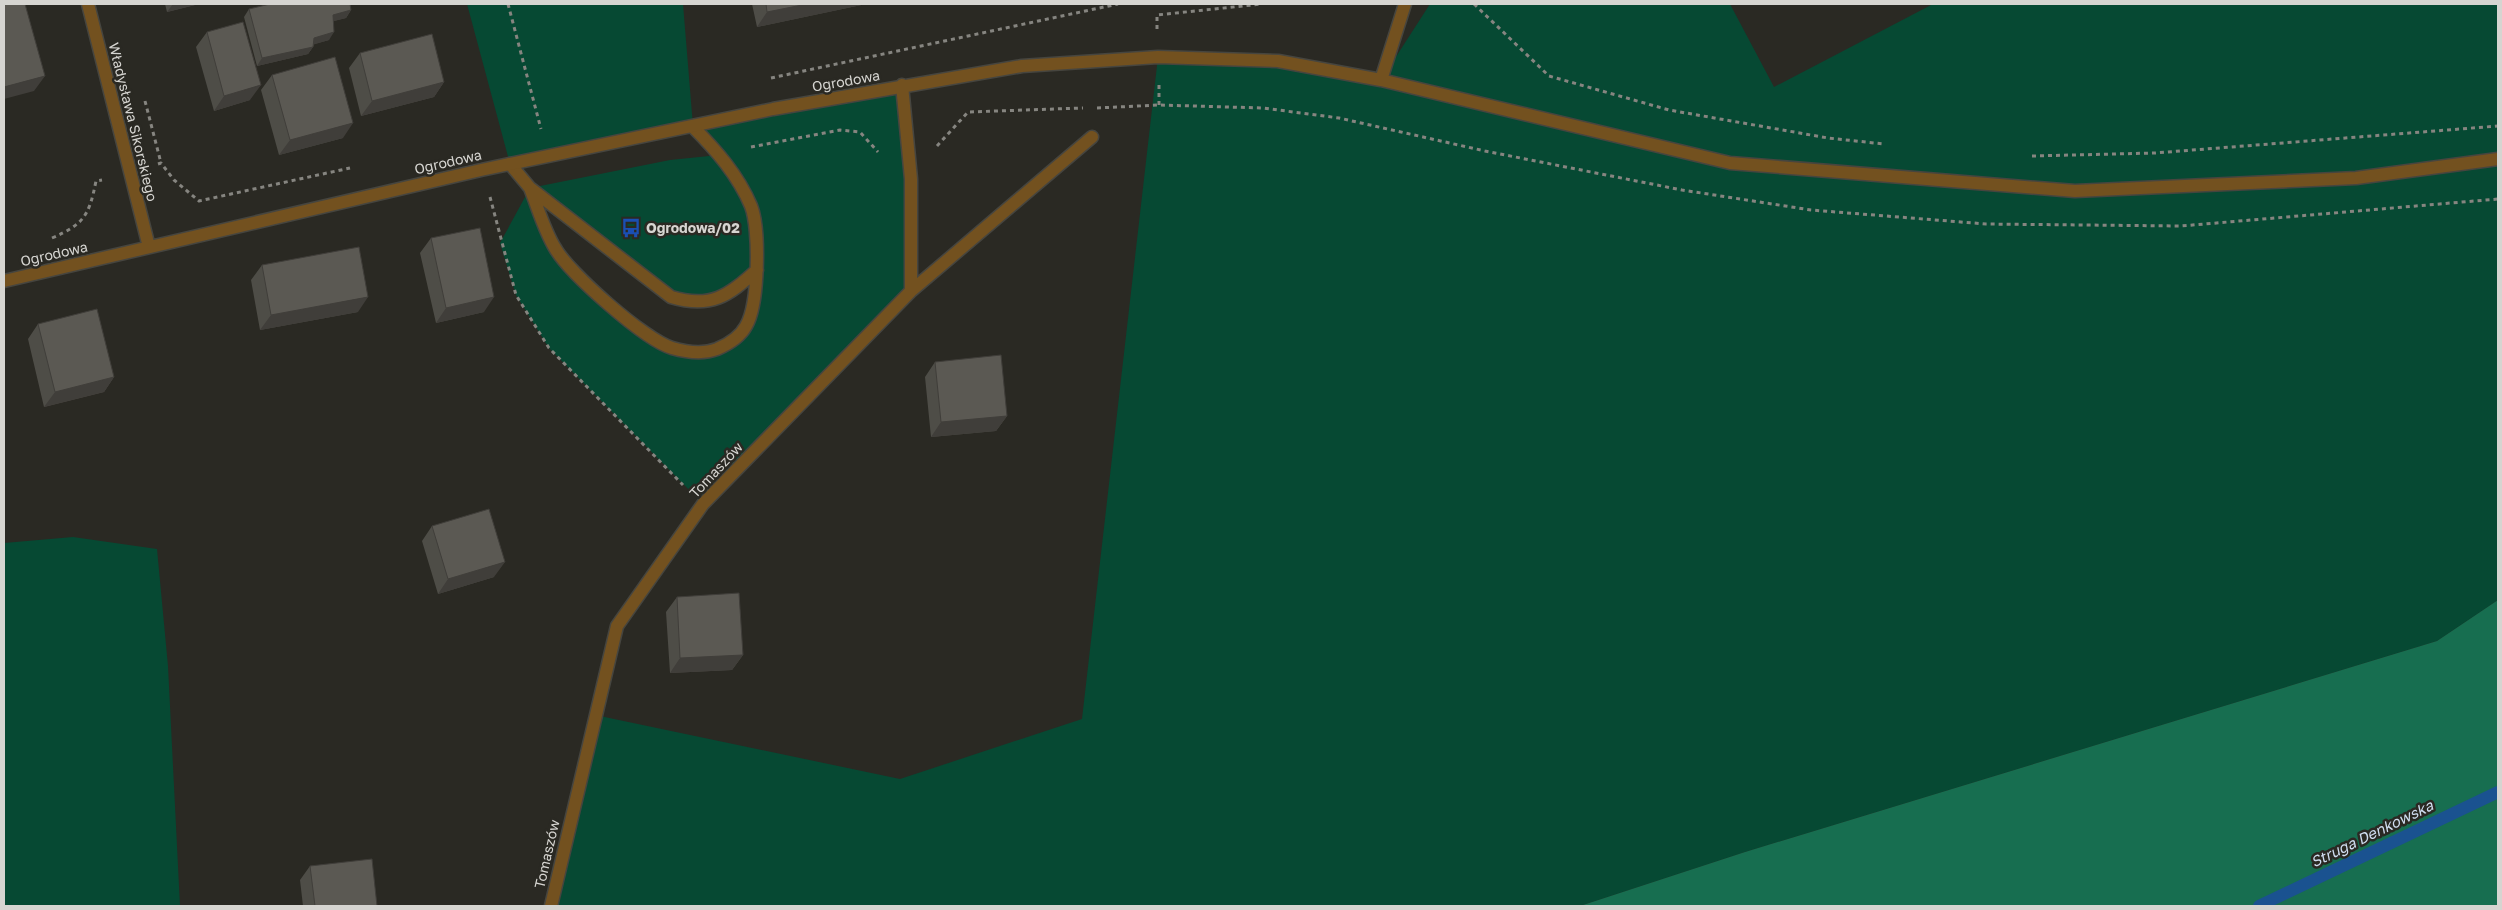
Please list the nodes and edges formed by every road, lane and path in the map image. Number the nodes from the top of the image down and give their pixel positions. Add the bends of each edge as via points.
1 (88, 4) edge
2 (508, 4) edge
3 (1118, 4) edge
4 (1405, 4) edge
5 (1474, 4) edge
6 (765, 79) dead end
7 (1381, 80) junction
8 (902, 85) junction
9 (550, 125) dead end
10 (2498, 126) edge
11 (540, 127) junction
12 (693, 127) junction
13 (530, 129) dead end
14 (1092, 136) dead end
15 (1887, 144) dead end
16 (908, 151) junction
17 (720, 155) junction
18 (548, 156) junction
19 (2023, 156) dead end
20 (2498, 159) edge
21 (510, 164) junction
22 (355, 167) dead end
23 (131, 174) junction
24 (530, 188) junction
25 (490, 197) junction
26 (480, 198) dead end
27 (2498, 199) edge
28 (45, 241) dead end
29 (149, 247) junction
30 (756, 270) junction
31 (4, 281) edge
32 (911, 291) junction
33 (703, 504) junction
34 (551, 906) edge

1 - 23 street, Władysława Sikorskiego
2 - 11 path
3 - 6 path
4 - 7 street
5 - 15 path via 1548,76 1669,110 1828,138
7 - 8 street, Ogrodowa via 1278,61 1158,56 1022,66
7 - 20 street, Ogrodowa via 1730,163 2075,191 2356,178
8 - 12 street, Ogrodowa
8 - 16 street
9 - 11 path
10 - 19 path via 2155,153
11 - 13 path
11 - 18 path
12 - 17 street
12 - 18 street, Ogrodowa
14 - 32 street, Tomaszów
16 - 17 path via 880,155 860,132 840,130
16 - 27 path via 935,147 968,112 1169,105 1263,108 1339,118 1682,190 1811,210 1986,224 2181,226
16 - 32 street
17 - 30 street via 751,207 757,235
18 - 21 street, Ogrodowa
21 - 24 street
21 - 29 street, Ogrodowa
22 - 23 path via 199,201 174,180 162,163
23 - 28 path via 96,182 88,214 71,230
23 - 29 street, Władysława Sikorskiego
24 - 25 path
24 - 30 street via 671,296 686,302 716,300 736,289
24 - 30 street via 555,249 595,293 671,348 708,351 733,342 746,325 751,311
25 - 26 path
25 - 33 path via 516,295 549,348
29 - 31 street, Ogrodowa
32 - 33 street, Tomaszów
33 - 34 street, Tomaszów via 617,626

